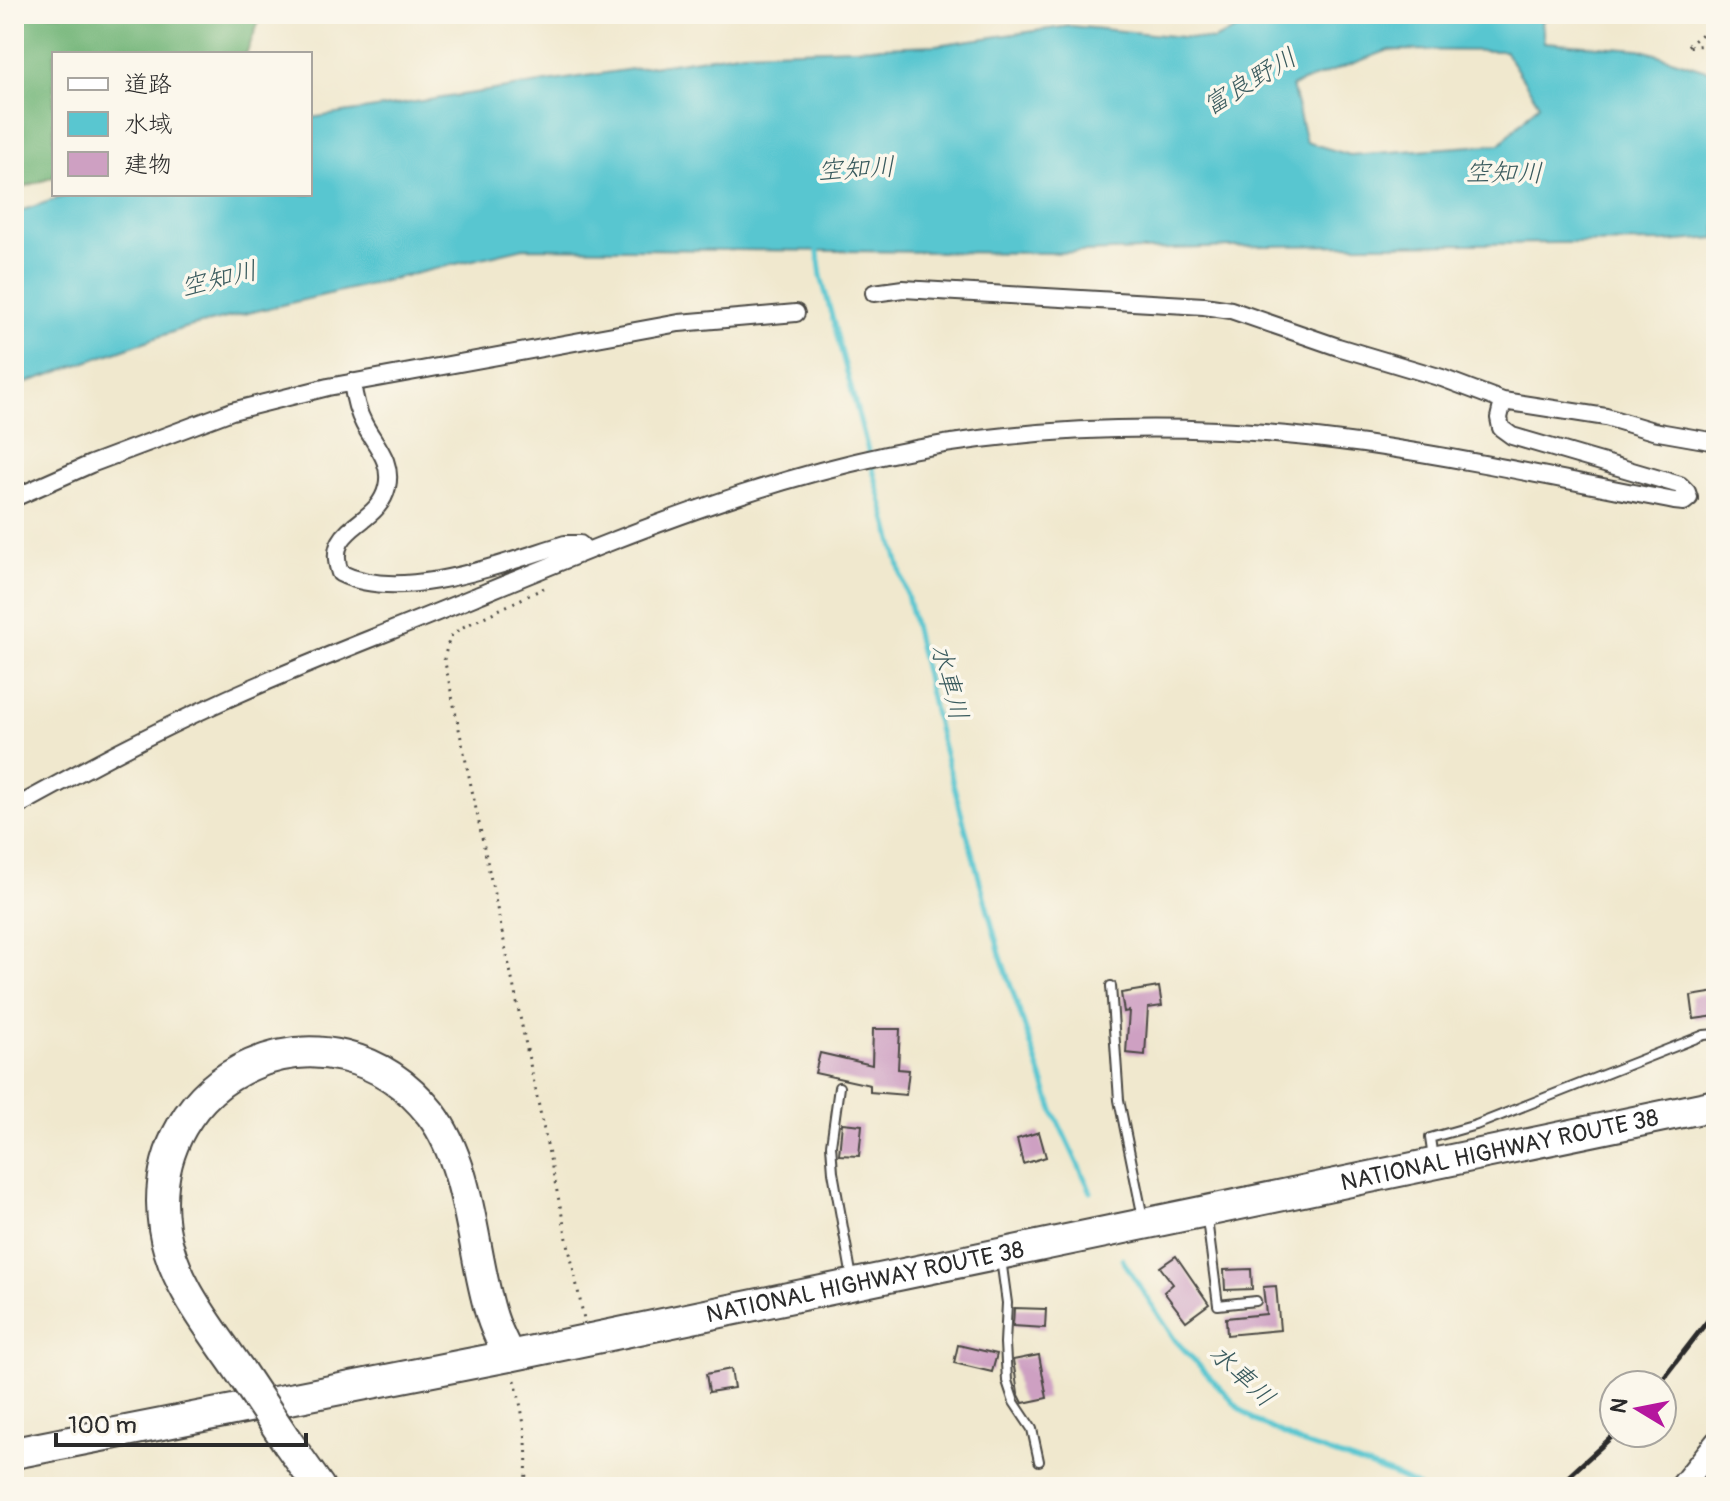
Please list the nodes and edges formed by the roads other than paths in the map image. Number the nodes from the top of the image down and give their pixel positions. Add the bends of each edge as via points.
1 (874, 293) dead end
2 (796, 313) dead end
3 (352, 382) junction
4 (1503, 401) junction
5 (1716, 442) edge
6 (14, 498) edge
7 (587, 551) junction
8 (14, 808) edge
9 (1111, 986) dead end
10 (1716, 1034) edge
11 (839, 1087) dead end
12 (1716, 1105) edge
13 (1434, 1163) junction
14 (1206, 1210) junction
15 (1144, 1223) junction
16 (1000, 1254) junction
17 (853, 1283) junction
18 (1256, 1301) dead end
19 (509, 1356) junction
20 (1716, 1443) edge
21 (14, 1453) edge
22 (1039, 1461) dead end
23 (319, 1487) edge
24 (1681, 1487) edge

1 - 4 street via 903,289 1231,310
2 - 3 street via 679,323
3 - 6 street via 232,411
3 - 7 street via 354,400 387,466 388,484 383,501 338,544 335,559 340,573 388,586 426,583 565,544 580,544
4 - 5 street
4 - 7 street via 1501,428 1512,436 1680,485 1689,498 1674,501 1362,444 1254,432 1078,432 981,439 847,463 740,493
7 - 8 street via 216,704
9 - 15 lane via 1119,1100
10 - 13 lane via 1430,1138
11 - 17 lane via 832,1158
12 - 13 highway, NATIONAL HIGHWAY ROUTE 38
13 - 14 highway, NATIONAL HIGHWAY ROUTE 38
14 - 15 highway, NATIONAL HIGHWAY ROUTE 38
14 - 18 lane via 1218,1305
15 - 16 highway, NATIONAL HIGHWAY ROUTE 38
16 - 17 highway, NATIONAL HIGHWAY ROUTE 38
16 - 22 lane via 1007,1303 1007,1381 1032,1429
17 - 19 highway, NATIONAL HIGHWAY ROUTE 38
19 - 21 highway, NATIONAL HIGHWAY ROUTE 38
19 - 23 highway, bridge via 492,1317 449,1148 413,1093 391,1074 343,1056 273,1056 229,1077 208,1094 178,1134 163,1177 170,1253 192,1301
20 - 24 street

